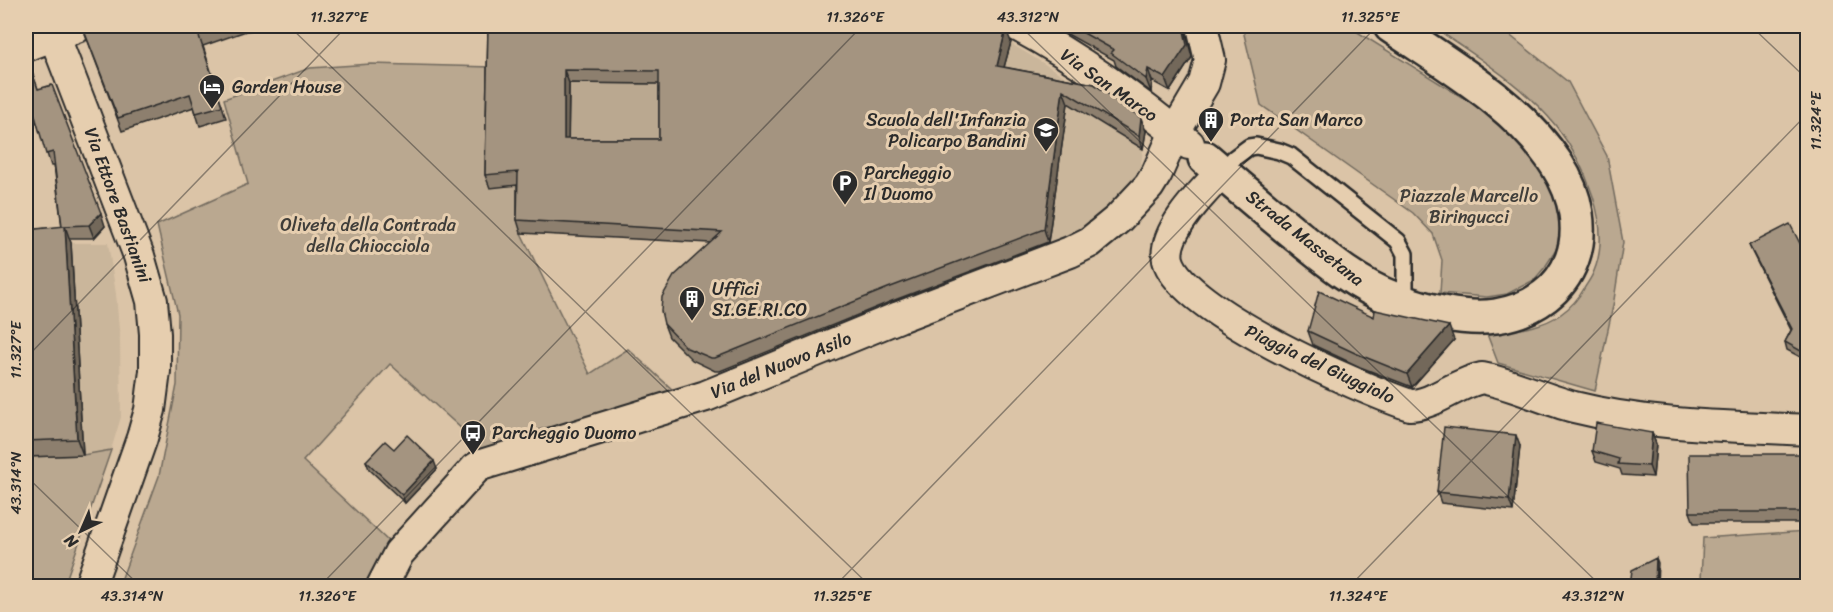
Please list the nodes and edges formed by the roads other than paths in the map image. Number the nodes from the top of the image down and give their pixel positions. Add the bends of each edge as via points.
1 (1018, 26) edge
2 (1202, 26) edge
3 (1391, 26) edge
4 (67, 30) edge
5 (26, 46) edge
6 (1199, 153) junction
7 (1405, 303) junction
8 (1808, 430) edge
9 (90, 586) edge
10 (382, 586) edge

1 - 6 street, Via San Marco via 1113,84
2 - 6 street via 1210,66 1204,83
3 - 7 street, Strada Massetana via 1492,98 1536,136 1566,183 1578,227 1568,271 1551,293 1525,308 1478,316 1443,313
4 - 5 street
4 - 9 street, Via Ettore Bastianini via 139,256 152,301 155,334 150,410
6 - 7 street, Strada Massetana via 1346,274
6 - 7 lane via 1234,158 1250,147 1266,147 1291,156 1398,241 1405,254
6 - 8 street, Piaggia del Giuggiolo via 1197,198 1173,235 1168,250 1172,267 1188,288 1229,319 1330,371 1410,405 1420,405 1482,378 1574,407 1618,415 1689,424
6 - 10 street, Via del Nuovo Asilo via 1157,173 1105,232 1080,247 706,396 481,465 399,553

